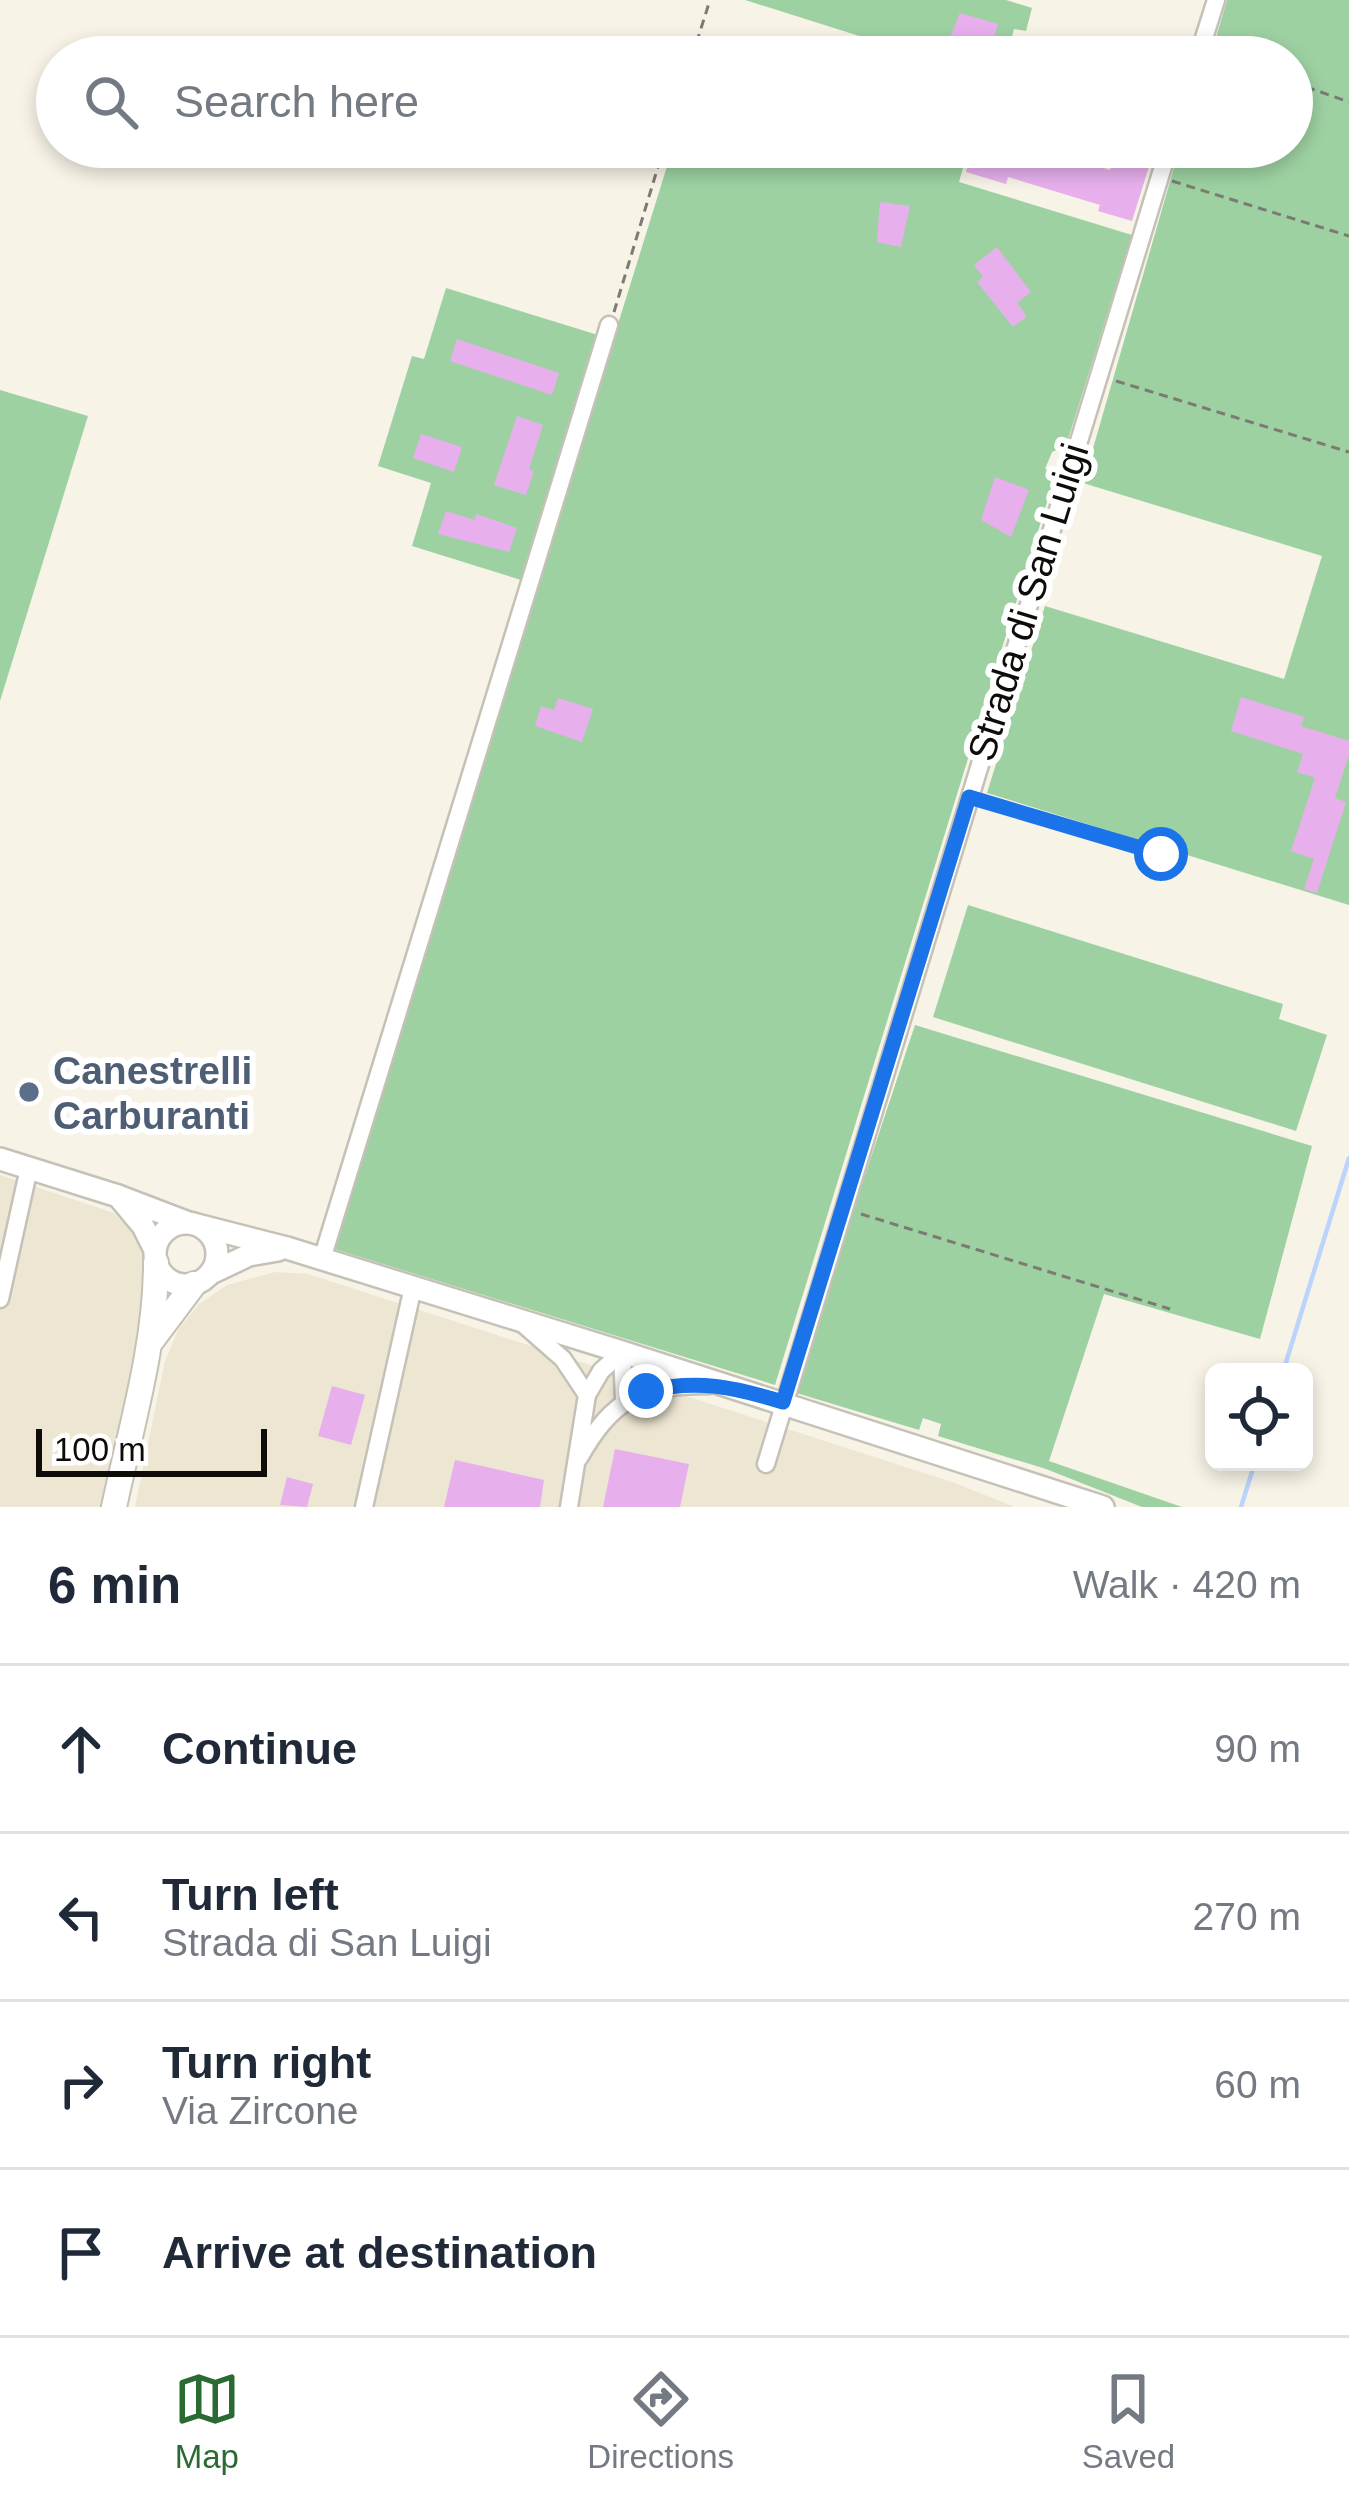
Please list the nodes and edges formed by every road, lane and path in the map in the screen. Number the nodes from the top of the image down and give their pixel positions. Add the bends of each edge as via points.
1 (710, 0) edge
2 (1216, 0) edge
3 (699, 36) edge
4 (1205, 36) edge
5 (1313, 89) edge
6 (1349, 102) edge
7 (658, 168) edge
8 (1162, 168) edge
9 (1159, 177) junction
10 (1349, 236) edge
11 (610, 325) joint
12 (1097, 376) junction
13 (1349, 452) edge
14 (969, 797) junction
15 (1161, 854) dead end
16 (0, 1159) edge
17 (28, 1168) junction
18 (118, 1196) junction
19 (842, 1209) junction
20 (193, 1224) junction
21 (286, 1248) junction
22 (155, 1257) junction
23 (322, 1259) junction
24 (203, 1278) junction
25 (413, 1287) junction
26 (0, 1299) edge
27 (1170, 1310) dead end
28 (522, 1322) junction
29 (148, 1347) junction
30 (622, 1352) junction
31 (727, 1385) junction
32 (586, 1395) junction
33 (624, 1400) junction
34 (783, 1402) junction
35 (579, 1458) junction
36 (766, 1464) dead end
37 (114, 1507) edge
38 (364, 1507) edge
39 (569, 1507) edge
40 (1102, 1507) edge

1 - 3 path
2 - 4 street
5 - 6 path
7 - 11 path
8 - 9 street, Strada di San Luigi
9 - 10 path
9 - 12 street, Strada di San Luigi
11 - 23 street
12 - 13 path
12 - 14 street, Strada di San Luigi
14 - 15 path
14 - 19 street, Strada di San Luigi
16 - 17 main road
17 - 18 main road
17 - 26 street
18 - 20 main road
18 - 22 main road
19 - 27 path
19 - 34 street, Strada di San Luigi
20 - 21 main road
20 - 22 main road via 162,1234
20 - 24 main road via 209,1233 217,1252
21 - 23 main road
21 - 24 main road
22 - 24 main road via 175,1283
22 - 29 highway
23 - 25 main road
24 - 29 highway
25 - 28 main road
25 - 38 street
28 - 30 main road
28 - 32 street via 563,1359
29 - 37 highway
30 - 31 main road
30 - 32 street
30 - 33 street
31 - 33 street via 666,1386
31 - 34 main road
32 - 35 street
33 - 35 street
34 - 36 street, Strada di San Luigi
34 - 40 main road
35 - 39 street

